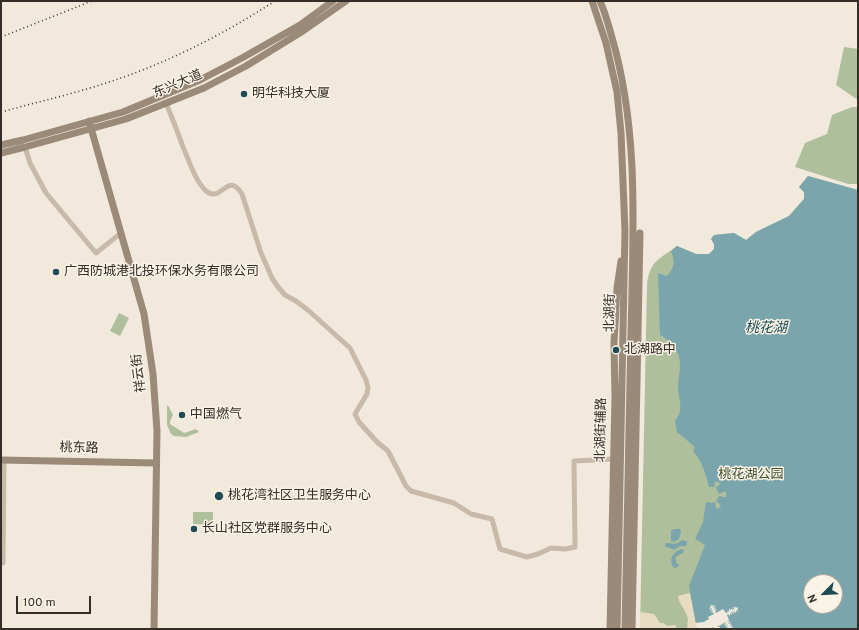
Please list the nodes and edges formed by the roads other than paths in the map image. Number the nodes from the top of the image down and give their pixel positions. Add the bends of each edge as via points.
1 (333, 1) edge
2 (346, 1) edge
3 (592, 1) edge
4 (600, 1) edge
5 (166, 103) junction
6 (89, 121) junction
7 (91, 130) junction
8 (1, 145) edge
9 (25, 147) junction
10 (1, 153) edge
11 (120, 233) junction
12 (640, 233) dead end
13 (617, 432) junction
14 (613, 459) junction
15 (3, 460) edge
16 (156, 463) junction
17 (616, 512) junction
18 (3, 563) dead end
19 (154, 629) edge
20 (610, 629) edge
21 (617, 629) edge
22 (625, 629) edge
23 (632, 629) edge

1 - 6 main road, 东兴大道 via 300,25 200,80 123,112
2 - 5 main road, 东兴大道 via 246,66 204,88
3 - 13 main road, 北湖街 via 606,43 617,92 621,133 625,231
4 - 22 main road, 北湖街 via 617,55 631,147 633,230
5 - 7 main road, 东兴大道 via 126,120
5 - 14 street via 195,176 206,191 218,193 232,185 242,194 261,253 278,288 309,311 350,348 368,388 355,414 359,422 388,451 411,491 454,503 471,514 492,519 500,549 527,557 551,548 575,547 574,461
6 - 7 main road, 祥云街
6 - 8 main road, 东兴大道
7 - 9 main road, 东兴大道
7 - 11 main road, 祥云街
9 - 10 main road, 东兴大道
9 - 11 street via 30,163 46,193 96,253
11 - 16 main road, 祥云街 via 144,314 155,398
12 - 23 main road
13 - 14 main road, 北湖街辅路
13 - 17 main road, 北湖街
14 - 17 main road, 北湖街辅路
15 - 16 main road, 桃东路
15 - 18 street
16 - 19 main road, 祥云街
17 - 20 main road, 北湖街辅路
17 - 21 main road, 北湖街

